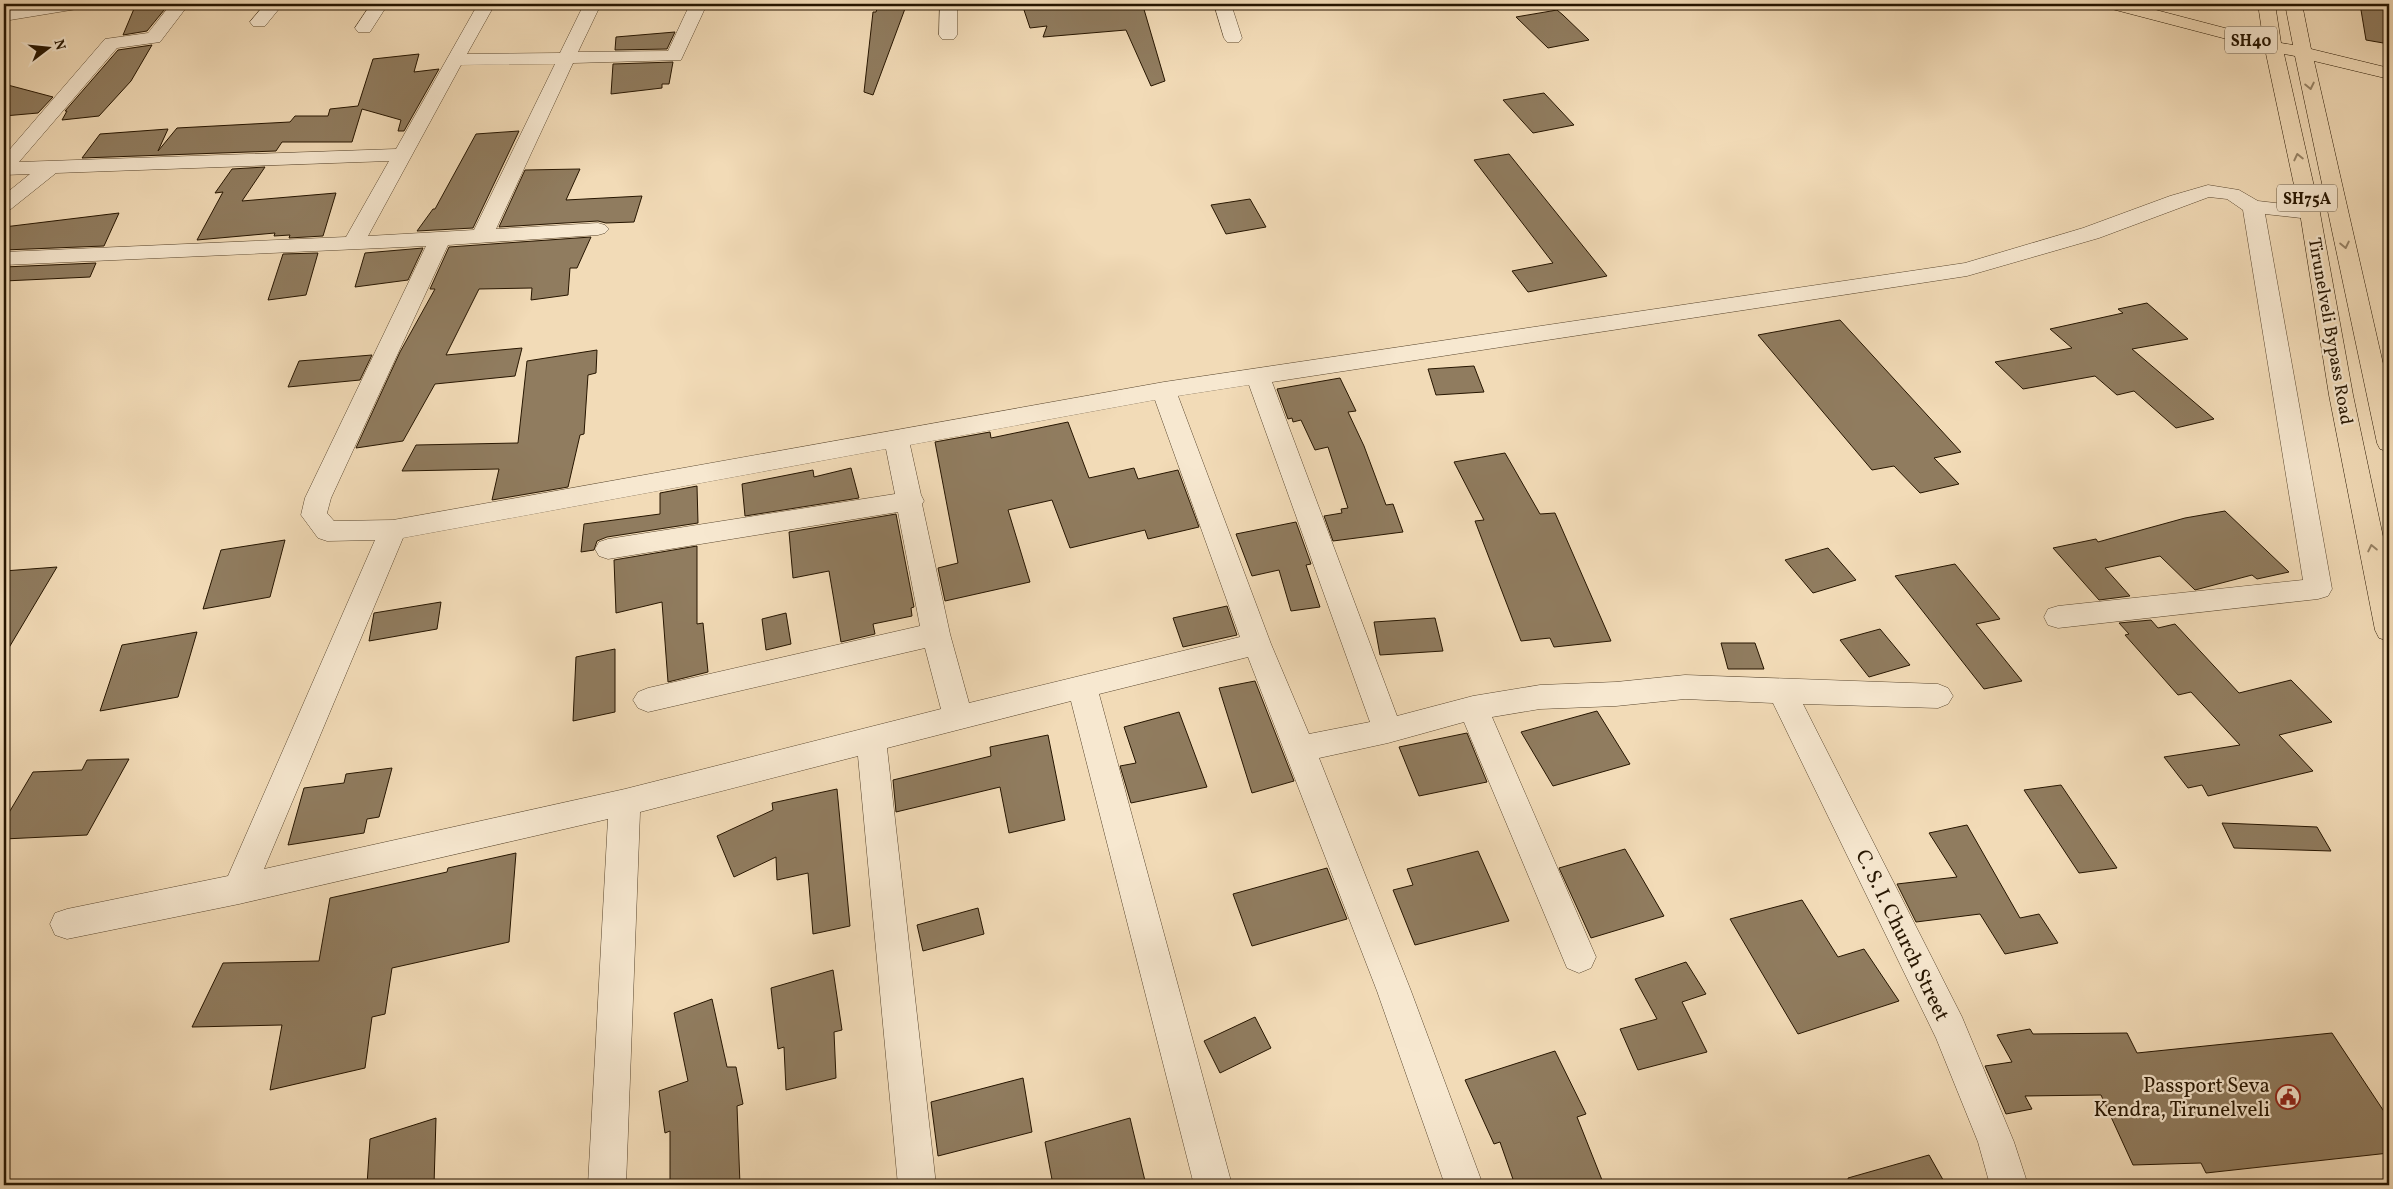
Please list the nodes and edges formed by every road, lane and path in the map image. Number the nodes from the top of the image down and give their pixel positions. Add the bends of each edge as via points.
1 (77, 4) edge
2 (180, 4) edge
3 (274, 4) edge
4 (379, 4) edge
5 (486, 4) edge
6 (592, 4) edge
7 (698, 4) edge
8 (948, 4) edge
9 (1222, 4) edge
10 (2114, 4) edge
11 (2266, 4) edge
12 (2294, 4) edge
13 (4, 16) edge
14 (259, 22) dead end
15 (364, 28) dead end
16 (948, 35) dead end
17 (1233, 38) dead end
18 (2273, 46) junction
19 (2302, 53) junction
20 (566, 57) junction
21 (453, 60) junction
22 (2389, 74) edge
23 (402, 155) junction
24 (4, 168) edge
25 (48, 169) junction
26 (4, 205) edge
27 (2253, 207) junction
28 (2310, 213) junction
29 (598, 229) dead end
30 (482, 236) junction
31 (440, 239) junction
32 (354, 242) junction
33 (4, 259) edge
34 (1258, 376) junction
35 (1164, 390) junction
36 (896, 437) junction
37 (2389, 443) edge
38 (911, 501) junction
39 (393, 530) junction
40 (608, 549) dead end
41 (2058, 617) dead end
42 (2389, 630) edge
43 (936, 634) junction
44 (1256, 644) junction
45 (1082, 686) junction
46 (1782, 692) junction
47 (1938, 696) dead end
48 (648, 700) dead end
49 (1472, 708) junction
50 (958, 717) junction
51 (1388, 731) junction
52 (871, 739) junction
53 (1300, 748) junction
54 (625, 802) junction
55 (239, 889) junction
56 (67, 924) dead end
57 (1578, 957) dead end
58 (603, 1184) edge
59 (917, 1185) edge
60 (1213, 1185) edge
61 (1464, 1185) edge
62 (2009, 1185) edge

1 - 13 street
2 - 24 street via 154,38 111,44
3 - 14 street
4 - 15 street
5 - 21 street
6 - 20 street
7 - 20 street via 675,56
8 - 16 street
9 - 17 street
10 - 18 main road, SH40
11 - 18 main road, Tirunelveli Bypass Road / SH75A
12 - 19 main road, Tirunelveli Bypass Road
18 - 19 main road, SH40
28 -> 18 main road, Tirunelveli Bypass Road / SH75A
19 - 22 main road, SH40
19 -> 37 main road, Tirunelveli Bypass Road
20 - 21 street
20 - 30 street
21 - 23 street
23 - 25 street
23 - 32 street
24 - 25 street
25 - 26 street
27 - 28 street
27 - 34 street via 2232,194 2208,191 2091,233 1967,268
27 - 41 street via 2318,589
42 -> 28 main road, Tirunelveli Bypass Road / SH75A via 2341,395
29 - 30 street
30 - 31 street
31 - 32 street
31 - 39 street via 318,498 314,515 327,532
32 - 33 street
34 - 35 street
34 - 51 street
35 - 36 street
35 - 44 street
36 - 38 street
36 - 39 street
38 - 40 street
38 - 43 street
39 - 55 street
43 - 48 street
43 - 50 street
44 - 45 street
44 - 53 street
45 - 50 street
45 - 60 street
46 - 47 street
46 - 49 street via 1685,687 1540,697
46 - 62 street, C. S. I. Church Street via 1950,1029 1996,1142
49 - 51 street
49 - 57 street
50 - 52 street
51 - 53 street
52 - 54 street
52 - 59 street
53 - 61 street via 1394,991
54 - 55 street
54 - 58 street
55 - 56 street

